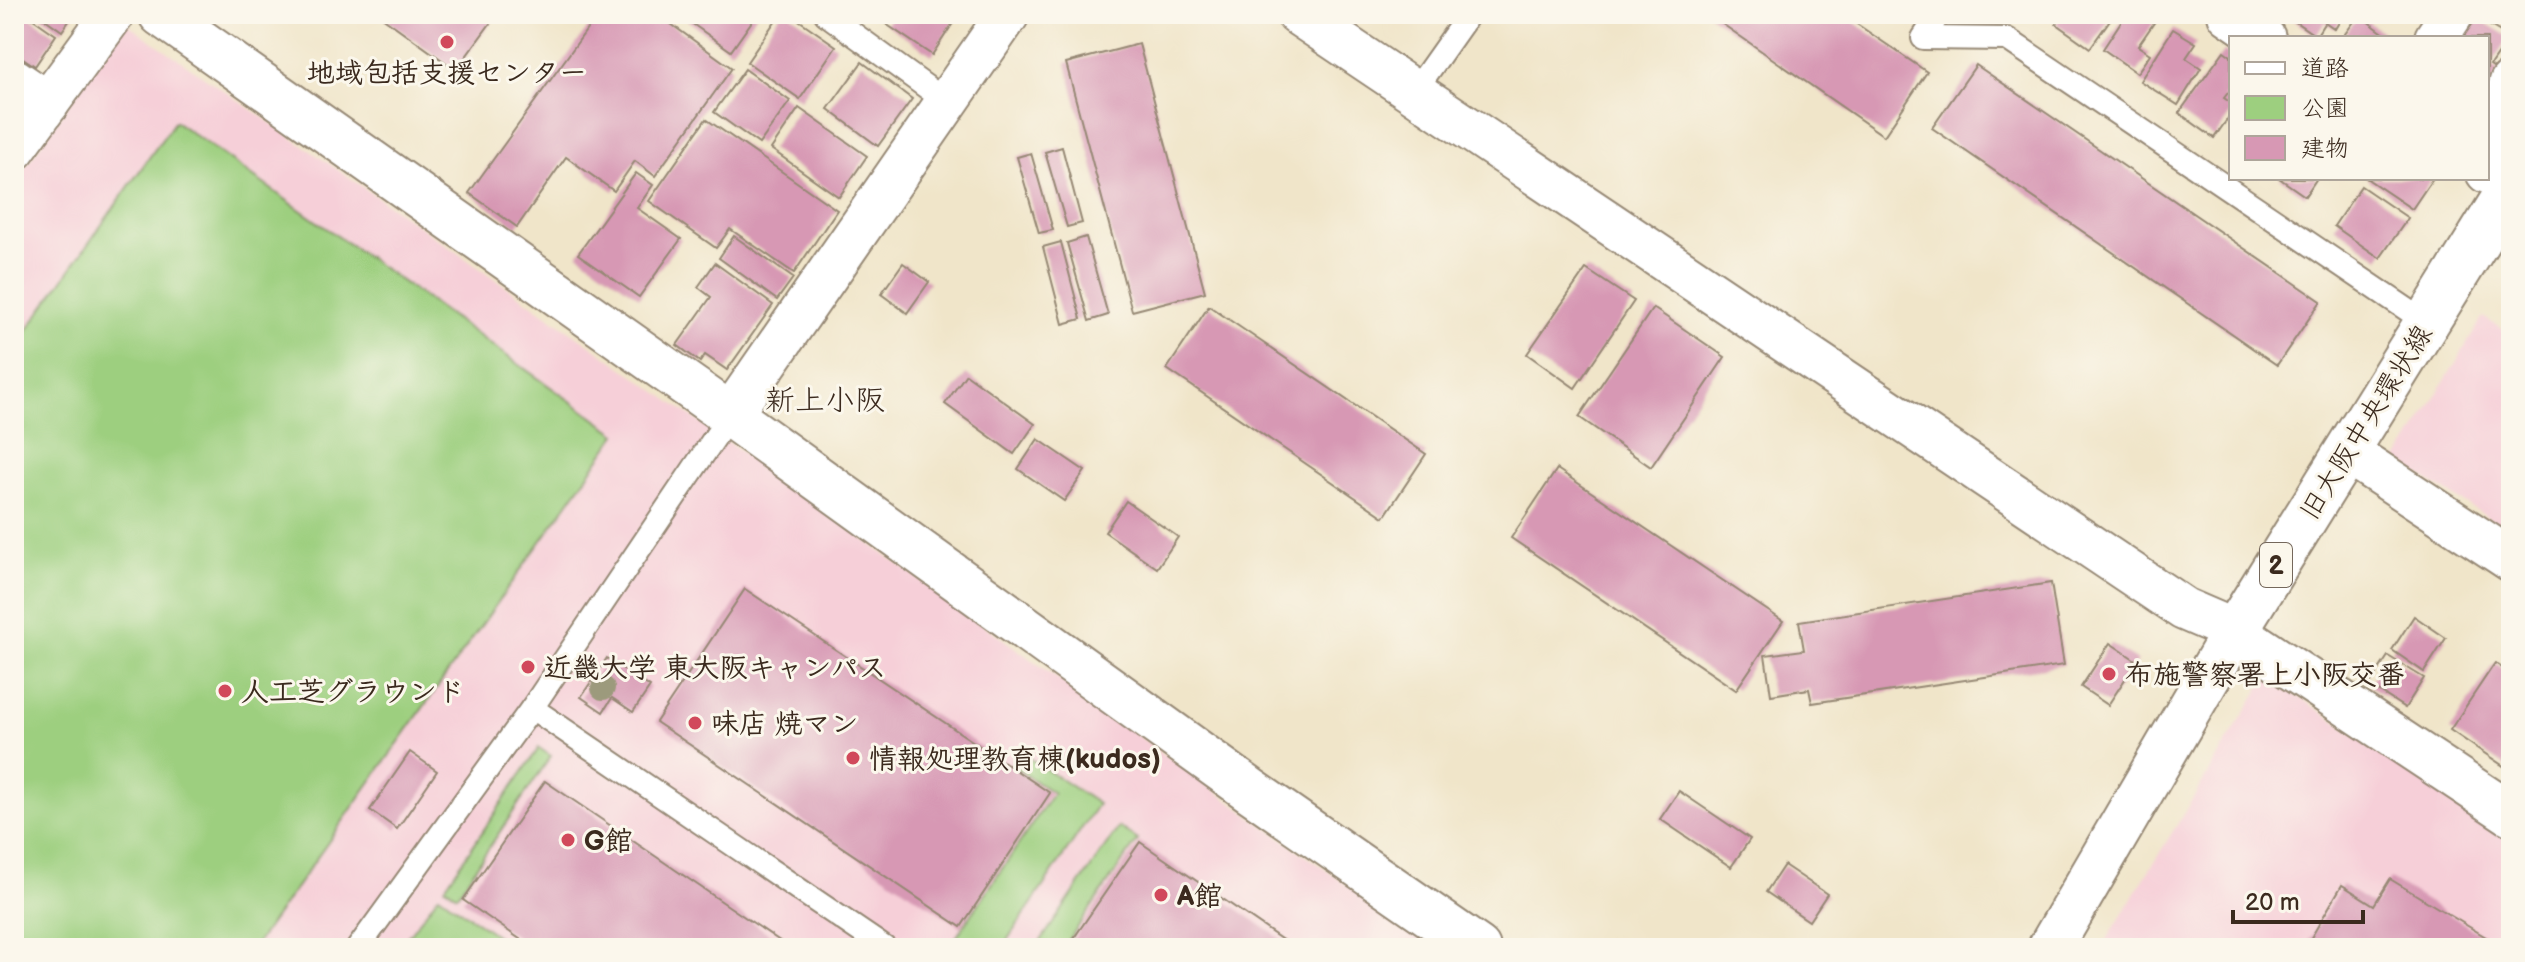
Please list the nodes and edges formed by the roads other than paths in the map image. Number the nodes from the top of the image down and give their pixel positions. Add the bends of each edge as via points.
1 (113, 14) edge
2 (161, 14) edge
3 (826, 14) edge
4 (1298, 14) edge
5 (1469, 14) edge
6 (2229, 14) edge
7 (2452, 14) edge
8 (1001, 16) edge
9 (1929, 18) edge
10 (2261, 36) edge
11 (2437, 36) edge
12 (14, 80) edge
13 (2511, 82) edge
14 (1414, 92) junction
15 (947, 102) junction
16 (48, 103) junction
17 (14, 149) edge
18 (2489, 164) edge
19 (2485, 180) edge
20 (2511, 187) edge
21 (2462, 267) junction
22 (2427, 323) junction
23 (730, 415) junction
24 (2347, 452) junction
25 (2511, 560) edge
26 (2235, 631) junction
27 (532, 708) junction
28 (2511, 814) edge
29 (358, 948) edge
30 (885, 948) edge
31 (1478, 948) edge
32 (2050, 948) edge

1 - 16 street
2 - 23 street
3 - 15 lane
4 - 14 street
5 - 14 lane
6 - 10 street
7 - 11 street
8 - 15 street
9 - 22 lane via 1923,38 2007,39
12 - 16 street
13 - 18 street
14 - 26 street via 2184,609
15 - 23 street
16 - 17 street
19 - 21 street
20 - 21 street, 旧大阪中央環状線 / 2
21 - 22 street, 旧大阪中央環状線 / 2
22 - 24 street, 旧大阪中央環状線 / 2
23 - 27 lane
23 - 31 street
24 - 25 street
24 - 26 street, 旧大阪中央環状線 / 2
26 - 28 street
26 - 32 street, 旧大阪中央環状線 / 2
27 - 29 lane
27 - 30 lane

